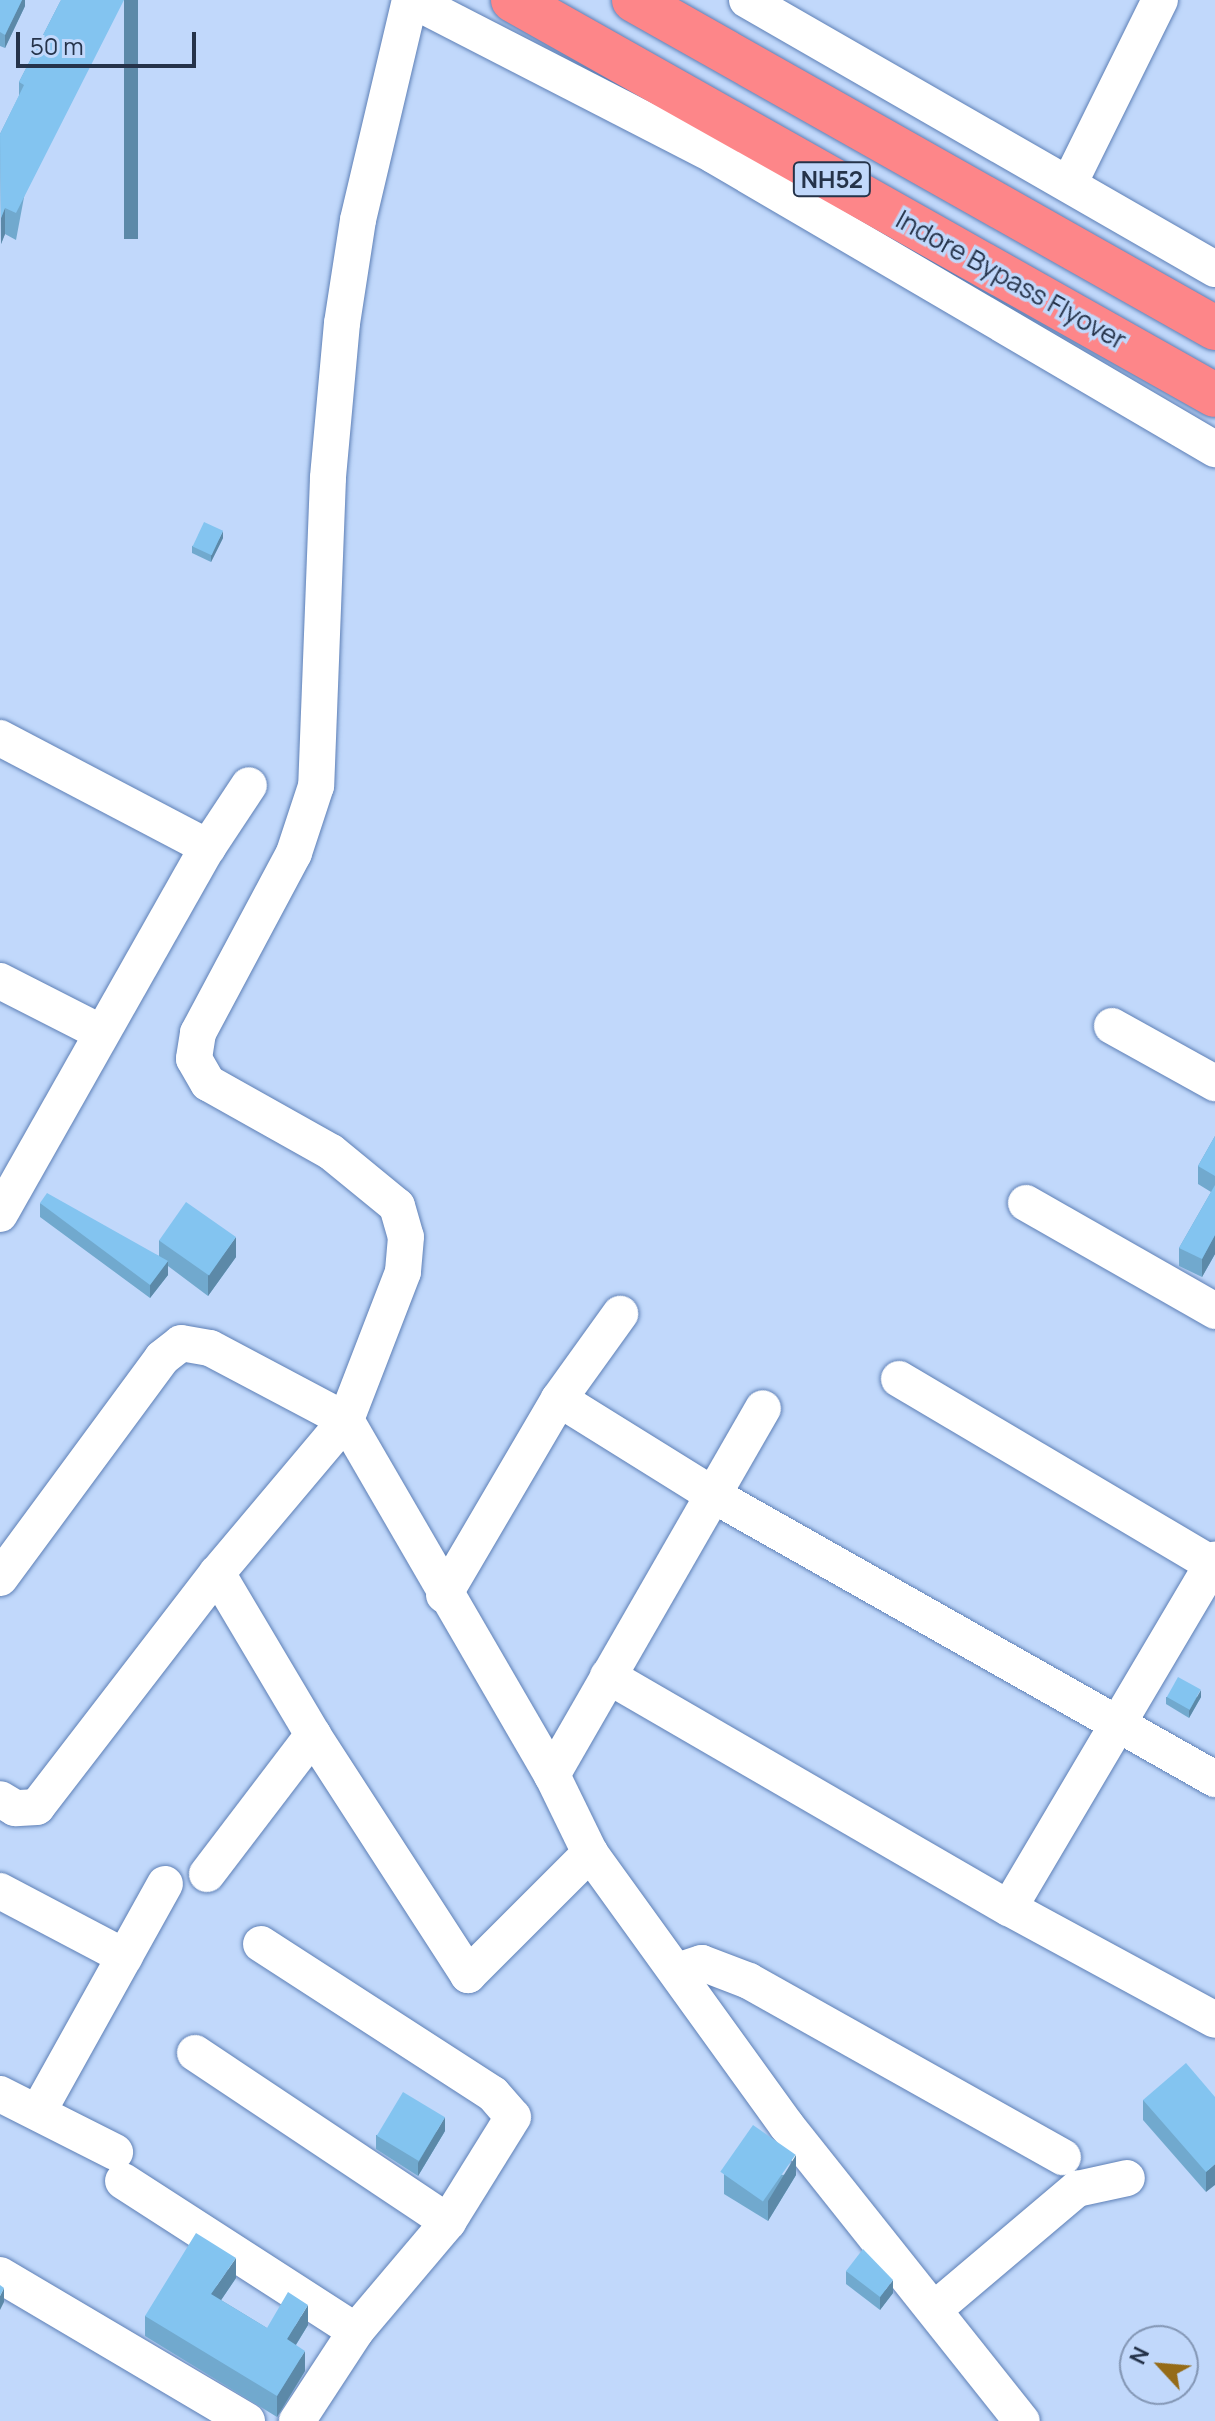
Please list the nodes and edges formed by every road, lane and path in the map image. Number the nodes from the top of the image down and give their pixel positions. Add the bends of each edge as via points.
1 (411, 0) edge
2 (513, 0) edge
3 (634, 0) edge
4 (747, 0) edge
5 (1160, 0) edge
6 (1070, 182) junction
7 (1215, 269) edge
8 (1215, 328) edge
9 (1215, 395) edge
10 (1215, 449) edge
11 (0, 738) edge
12 (249, 785) dead end
13 (208, 847) junction
14 (0, 981) edge
15 (1112, 1026) dead end
16 (102, 1033) junction
17 (1215, 1083) edge
18 (1026, 1203) dead end
19 (0, 1214) edge
20 (1215, 1311) edge
21 (620, 1314) dead end
22 (899, 1379) dead end
23 (559, 1399) junction
24 (763, 1408) dead end
25 (346, 1420) junction
26 (713, 1495) junction
27 (1214, 1563) edge
28 (217, 1573) junction
29 (0, 1578) edge
30 (444, 1595) junction
31 (608, 1676) junction
32 (1121, 1723) junction
33 (313, 1735) junction
34 (552, 1775) junction
35 (1215, 1779) edge
36 (0, 1799) edge
37 (590, 1853) junction
38 (207, 1874) dead end
39 (165, 1884) dead end
40 (0, 1891) edge
41 (1009, 1908) junction
42 (261, 1944) dead end
43 (125, 1957) junction
44 (677, 1971) junction
45 (1215, 2020) edge
46 (195, 2053) dead end
47 (0, 2094) edge
48 (38, 2112) junction
49 (1063, 2157) dead end
50 (1127, 2178) dead end
51 (448, 2222) junction
52 (0, 2275) edge
53 (936, 2308) junction
54 (356, 2331) junction
55 (247, 2421) edge
56 (297, 2421) edge
57 (1022, 2421) edge

1 - 10 street via 713,155
1 - 25 street via 358,220 342,323 328,478 316,786 294,853 198,1033 194,1059 208,1083 331,1152 397,1206 406,1237 403,1272
2 - 9 highway, Indore Bypass Flyover / NH52
3 - 8 highway, NH52
4 - 6 street
5 - 6 street
6 - 7 street
11 - 13 street
12 - 13 street
13 - 16 street
14 - 16 street
15 - 17 street
16 - 19 street
18 - 20 street
21 - 23 street
22 - 27 street
23 - 26 street
23 - 30 street
24 - 26 street
25 - 28 street
25 - 29 street via 210,1348 181,1343 162,1358
25 - 30 street
26 - 31 street
26 - 32 street
27 - 32 street
28 - 33 street
28 - 36 street via 37,1807 15,1808
30 - 34 street
31 - 34 street
31 - 41 street
32 - 35 street
32 - 41 street
33 - 37 street via 468,1975
33 - 38 street
34 - 37 street
37 - 44 street
39 - 43 street
40 - 43 street
41 - 45 street
42 - 51 street via 505,2104 513,2117
43 - 48 street
44 - 49 street via 702,1963 749,1981
44 - 53 street via 787,2126
46 - 51 street
47 - 48 street
48 - 54 street
50 - 53 street via 1077,2189
51 - 54 street
52 - 55 street
53 - 57 street
54 - 56 street

